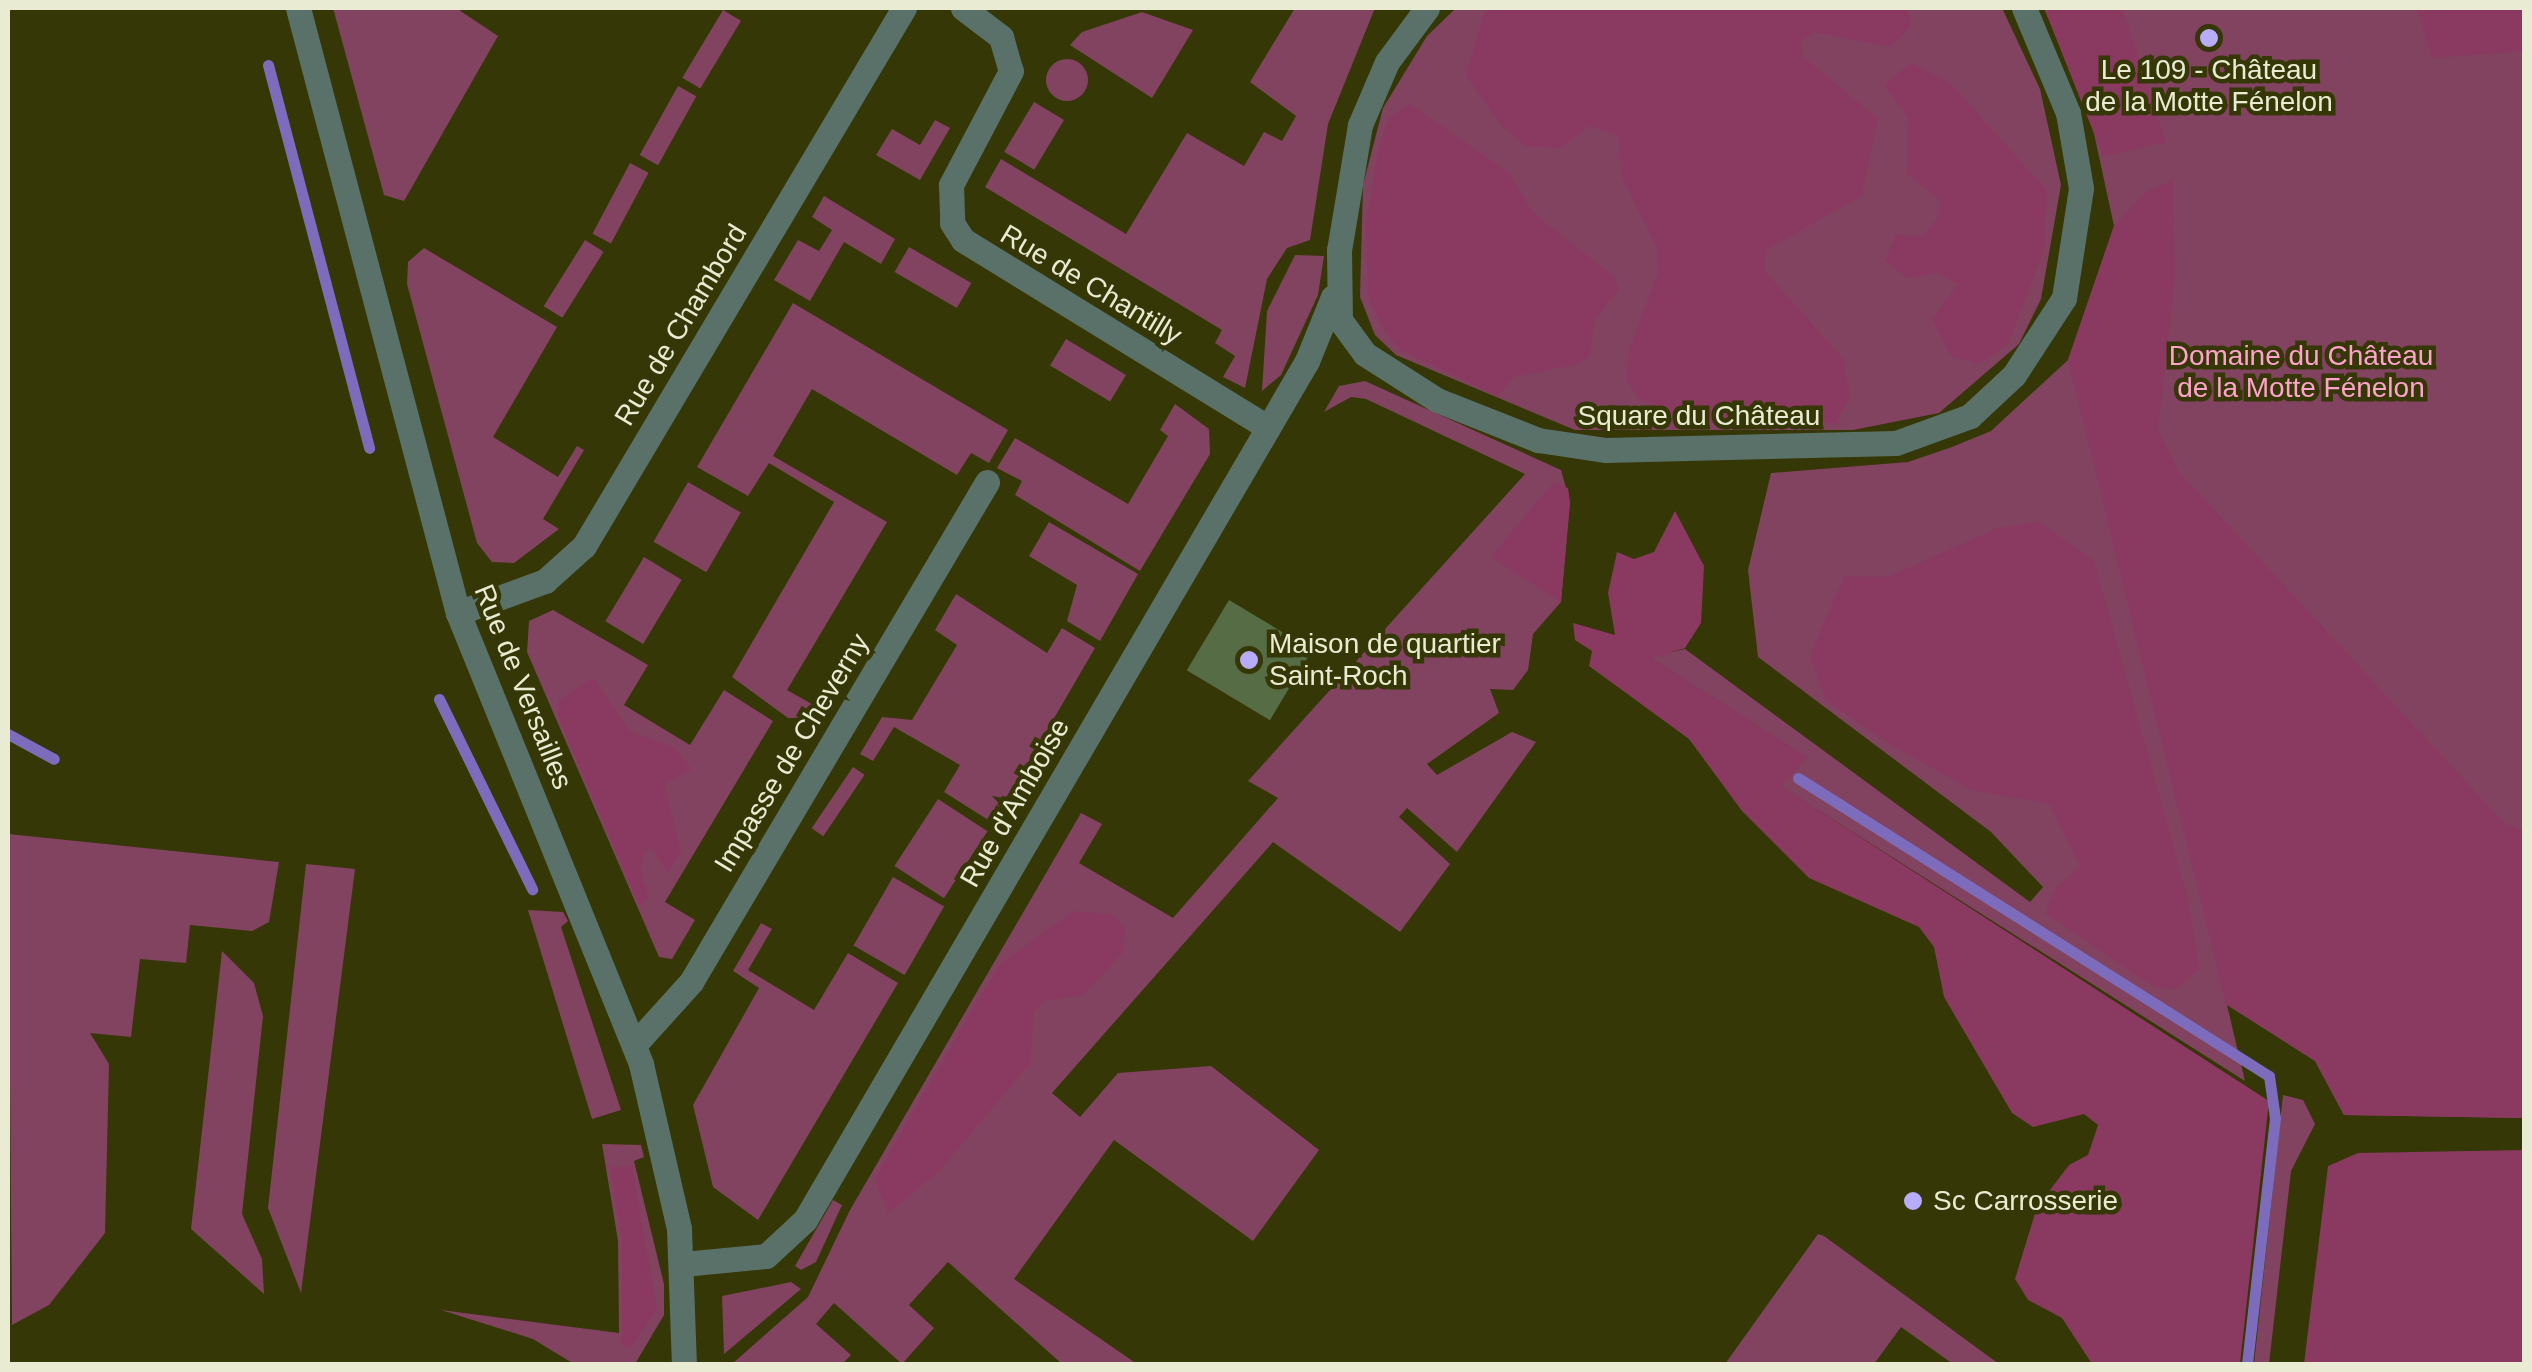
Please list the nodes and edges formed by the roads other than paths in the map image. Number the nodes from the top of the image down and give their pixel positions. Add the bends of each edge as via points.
1 (298, 8) edge
2 (904, 8) edge
3 (963, 8) edge
4 (1427, 8) edge
5 (2024, 8) edge
6 (1335, 292) junction
7 (1268, 428) junction
8 (987, 482) dead end
9 (458, 613) junction
10 (634, 1044) junction
11 (683, 1264) junction
12 (684, 1364) edge

1 - 9 street, Rue de Versailles
2 - 9 street, Rue de Chambord via 584,546 546,581
3 - 7 street, Rue de Chantilly via 1002,38 1011,71 951,185 952,223 963,240
4 - 6 street, Square du Château via 1387,62 1360,125
5 - 6 street, Square du Château via 2077,151 2073,265 2056,318 2031,355 1982,406 1942,430 1866,446 1606,450 1538,440 1386,371 1349,338
6 - 7 street, Rue d'Amboise via 1322,334
7 - 11 street, Rue d'Amboise via 806,1220 766,1256
8 - 10 street, Impasse de Cheverny via 691,982
9 - 10 street, Rue de Versailles
10 - 11 street, Rue de Versailles
11 - 12 street, Rue de Versailles

